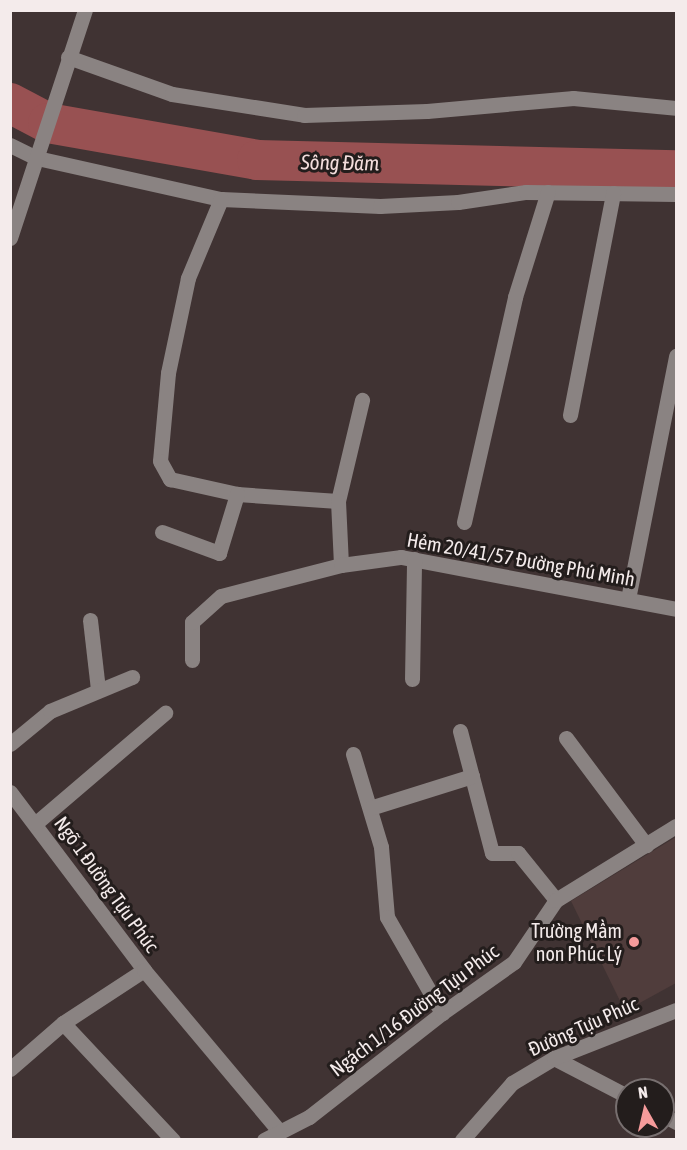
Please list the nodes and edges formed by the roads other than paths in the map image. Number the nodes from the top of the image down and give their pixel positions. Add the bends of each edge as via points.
1 (85, 10) edge
2 (68, 57) junction
3 (676, 108) edge
4 (10, 145) edge
5 (38, 154) junction
6 (548, 192) junction
7 (613, 193) junction
8 (676, 194) edge
9 (220, 199) junction
10 (10, 238) edge
11 (676, 356) edge
12 (362, 400) dead end
13 (570, 415) dead end
14 (237, 494) junction
15 (338, 501) junction
16 (464, 522) dead end
17 (162, 532) dead end
18 (414, 559) junction
19 (340, 565) junction
20 (628, 599) junction
21 (676, 609) edge
22 (90, 620) dead end
23 (192, 660) dead end
24 (132, 677) dead end
25 (412, 679) dead end
26 (98, 688) junction
27 (165, 713) dead end
28 (460, 731) dead end
29 (566, 738) dead end
30 (10, 744) edge
31 (353, 754) dead end
32 (472, 776) junction
33 (10, 792) edge
34 (370, 808) junction
35 (36, 823) junction
36 (676, 826) edge
37 (646, 845) junction
38 (556, 900) junction
39 (144, 970) junction
40 (676, 1010) edge
41 (442, 1013) junction
42 (63, 1023) junction
43 (554, 1058) junction
44 (10, 1069) edge
45 (615, 1090) edge
46 (279, 1131) junction
47 (173, 1140) edge
48 (264, 1140) edge
49 (462, 1140) edge

1 - 2 street
2 - 3 street via 172,94 304,115 427,111 573,98
2 - 5 street
4 - 5 street
5 - 9 street
5 - 10 street
6 - 7 street
6 - 9 street via 380,206
6 - 16 street via 515,297
7 - 8 street
7 - 13 street
9 - 14 street via 188,278 168,373 160,461 170,479
11 - 20 street
12 - 15 street
14 - 15 street
14 - 17 street via 219,553
15 - 19 street
18 - 19 street, Hẻm 20/41/57 Đường Phú Minh via 401,557
18 - 20 street, Hẻm 20/41/57 Đường Phú Minh
18 - 25 street
19 - 23 street, Hẻm 20/41/57 Đường Phú Minh via 221,596 192,622
20 - 21 street, Hẻm 20/41/57 Đường Phú Minh
22 - 26 street
24 - 26 street
26 - 30 street via 50,711
27 - 35 street
28 - 32 street
29 - 37 street
31 - 34 street
32 - 34 street
32 - 38 street via 492,853 518,853
33 - 35 street, Ngõ 1 Đường Tựu Phúc
34 - 41 street via 381,847 387,916
35 - 39 street, Ngõ 1 Đường Tựu Phúc
36 - 37 street, Ngách 1/16 Đường Tựu Phúc
37 - 38 street, Ngách 1/16 Đường Tựu Phúc
38 - 41 street, Ngách 1/16 Đường Tựu Phúc via 514,962
39 - 42 street, Ngõ 1 Đường Tựu Phúc
39 - 46 street
40 - 43 street, Đường Tựu Phúc
41 - 46 street, Ngách 1/16 Đường Tựu Phúc via 309,1117
42 - 44 street, Ngõ 1 Đường Tựu Phúc
42 - 47 street
43 - 45 street
43 - 49 street, Đường Tựu Phúc via 512,1083
46 - 48 street, Ngách 1/16 Đường Tựu Phúc

